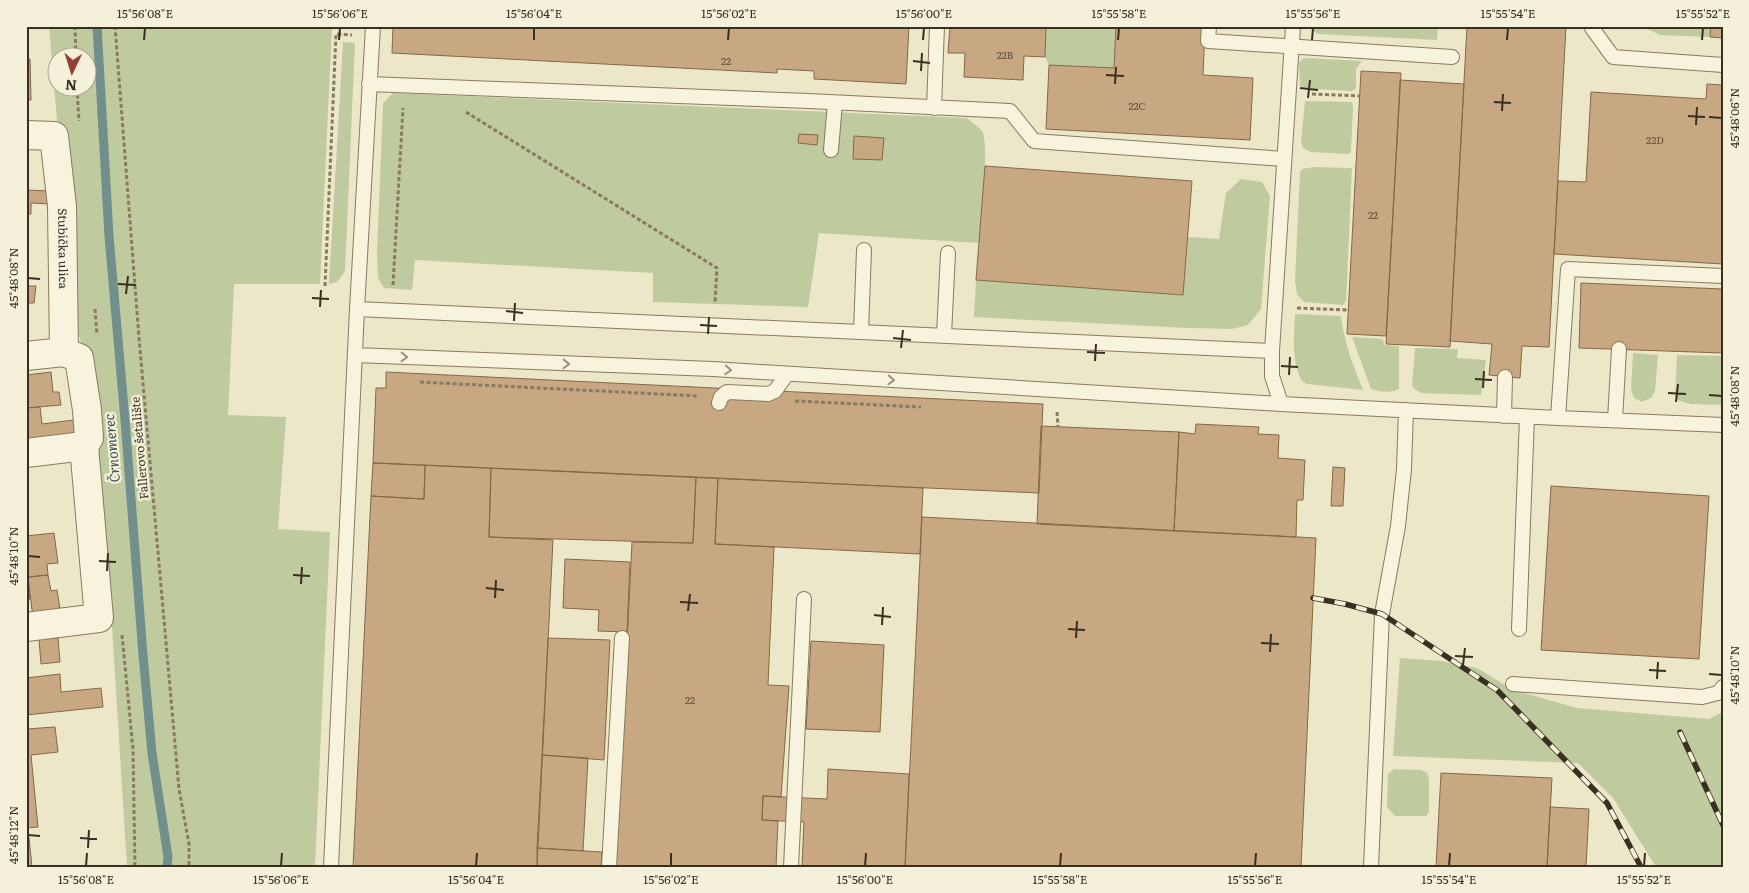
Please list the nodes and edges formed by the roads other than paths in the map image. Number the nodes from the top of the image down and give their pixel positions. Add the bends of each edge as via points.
1 (937, 26) edge
2 (1209, 26) edge
3 (1293, 26) edge
4 (1592, 26) edge
5 (373, 31) edge
6 (1291, 46) junction
7 (1452, 57) dead end
8 (1723, 65) edge
9 (369, 84) junction
10 (835, 103) junction
11 (934, 108) junction
12 (26, 135) edge
13 (831, 150) dead end
14 (1284, 159) junction
15 (864, 250) dead end
16 (948, 253) dead end
17 (1723, 276) edge
18 (357, 309) junction
19 (861, 332) junction
20 (944, 335) junction
21 (1619, 349) dead end
22 (1272, 351) junction
23 (64, 352) junction
24 (355, 355) junction
25 (26, 356) edge
26 (787, 374) junction
27 (1506, 377) dead end
28 (719, 403) dead end
29 (1281, 404) junction
30 (1406, 410) junction
31 (1504, 416) junction
32 (1527, 417) junction
33 (1558, 418) junction
34 (1615, 420) junction
35 (1723, 425) edge
36 (84, 446) junction
37 (26, 452) edge
38 (804, 599) dead end
39 (26, 627) edge
40 (1519, 629) dead end
41 (622, 638) dead end
42 (1513, 684) dead end
43 (1723, 687) edge
44 (331, 867) edge
45 (609, 867) edge
46 (791, 867) edge
47 (1371, 867) edge

1 - 11 lane
2 - 6 lane via 1208,41
3 - 6 lane
4 - 8 lane via 1613,57
5 - 9 lane
6 - 7 lane
6 - 14 lane
9 - 10 lane
9 - 18 lane
10 - 11 lane
10 - 13 lane
11 - 14 lane via 1010,112 1034,141
12 - 23 street, Stubička ulica via 54,136 62,206
14 - 22 lane
15 - 19 lane
16 - 20 lane
17 - 33 lane via 1568,269
18 - 19 lane
18 - 24 lane
19 - 20 lane
20 - 22 lane
21 - 34 lane
22 - 29 lane via 1272,376
23 - 25 street
23 - 36 street via 79,358 89,438
24 -> 26 lane
24 - 44 lane
26 - 28 lane via 775,391 768,394 727,392
26 -> 29 lane
27 - 31 lane
29 - 30 lane
30 - 31 lane
30 - 47 lane via 1398,526 1382,614
31 - 32 lane
32 - 33 lane
32 - 40 lane
33 - 34 lane
34 - 35 lane
36 - 37 street
36 - 39 street via 99,618
38 - 46 lane
41 - 45 lane
42 - 43 lane via 1702,696 1718,693

